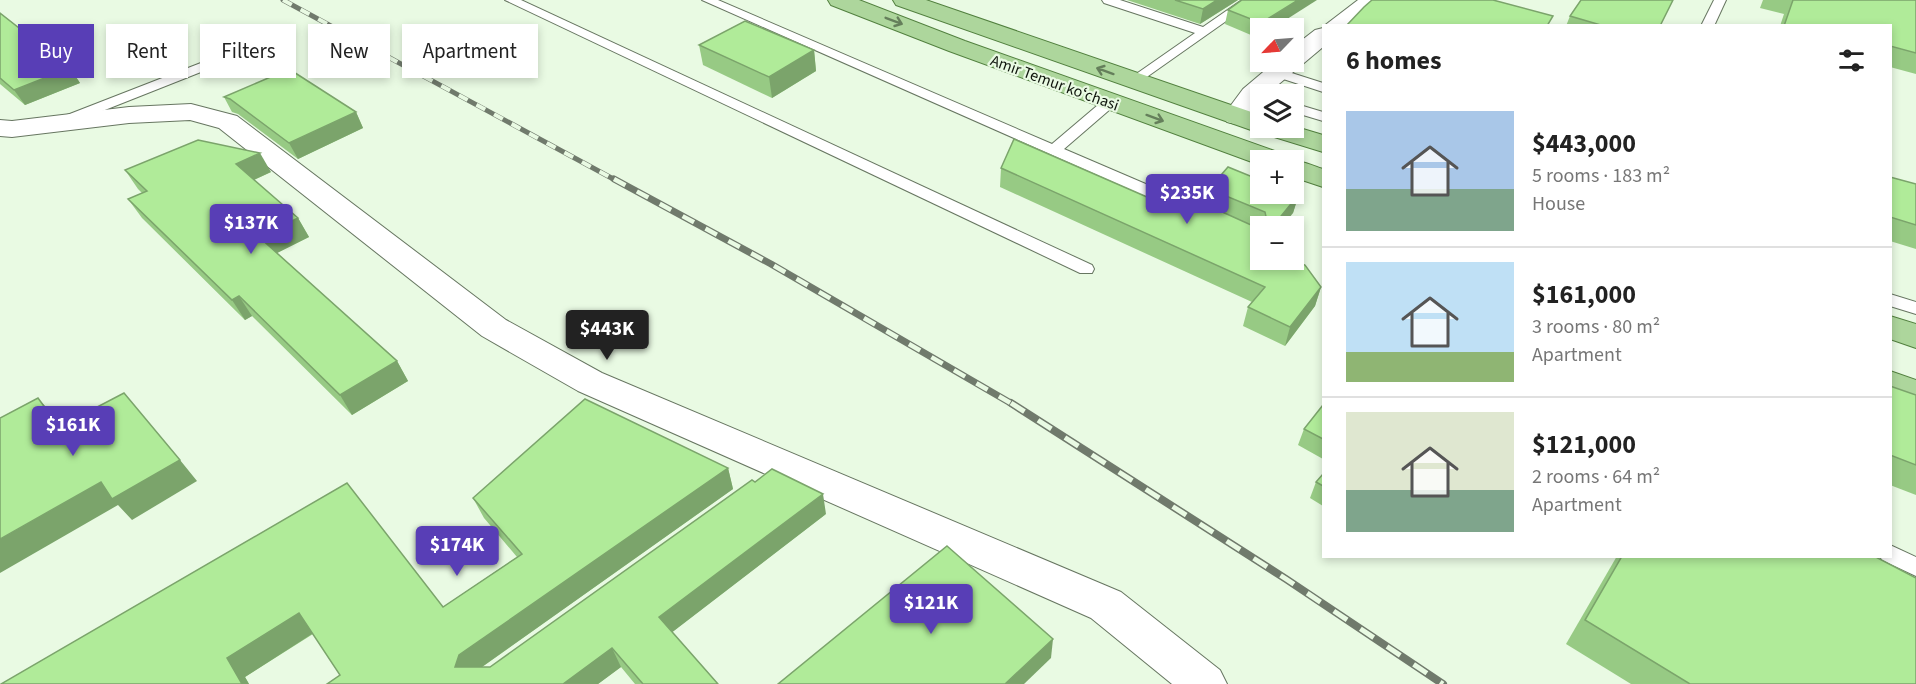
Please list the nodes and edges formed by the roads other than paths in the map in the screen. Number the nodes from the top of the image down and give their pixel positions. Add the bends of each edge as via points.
1 (511, 0) edge
2 (708, 0) edge
3 (839, 0) edge
4 (1108, 0) edge
5 (1250, 0) edge
6 (1374, 0) edge
7 (1720, 0) edge
8 (920, 2) edge
9 (1338, 24) edge
10 (1708, 24) edge
11 (1203, 31) junction
12 (1322, 36) edge
13 (1304, 50) edge
14 (200, 66) edge
15 (1278, 72) edge
16 (1298, 72) edge
17 (1134, 82) junction
18 (1267, 84) edge
19 (1322, 87) edge
20 (1250, 101) edge
21 (1110, 102) junction
22 (1304, 111) edge
23 (1236, 116) junction
24 (1322, 117) edge
25 (1250, 121) edge
26 (60, 123) junction
27 (4, 131) edge
28 (1304, 138) edge
29 (1322, 144) edge
30 (1054, 150) junction
31 (1250, 152) edge
32 (1304, 172) edge
33 (1322, 179) edge
34 (1221, 223) edge
35 (1086, 269) dead end
36 (1892, 301) edge
37 (1916, 308) edge
38 (1892, 328) edge
39 (1916, 336) edge
40 (1892, 385) edge
41 (1916, 393) edge
42 (1892, 555) edge
43 (1916, 567) edge
44 (1205, 684) edge

1 - 35 lane
2 - 30 lane
3 -> 21 main road, Amir Temur koʻchasi
4 - 11 lane
5 - 11 lane
6 - 9 street
7 - 10 lane
17 -> 8 main road, Amir Temur koʻchasi
11 - 17 lane
12 - 13 street
14 - 26 lane
15 - 18 street
16 - 19 lane
17 - 23 main road, Amir Temur koʻchasi
20 - 23 street
21 - 30 lane
21 -> 31 main road, Amir Temur koʻchasi
22 - 24 lane
23 - 25 main road, Amir Temur koʻchasi
26 - 27 street
26 - 44 street via 191,112 228,122 494,328 590,382 773,474 1106,605
28 - 29 main road
30 - 34 lane
32 - 33 main road
36 - 37 lane
38 - 39 main road
40 - 41 main road
42 - 43 lane

